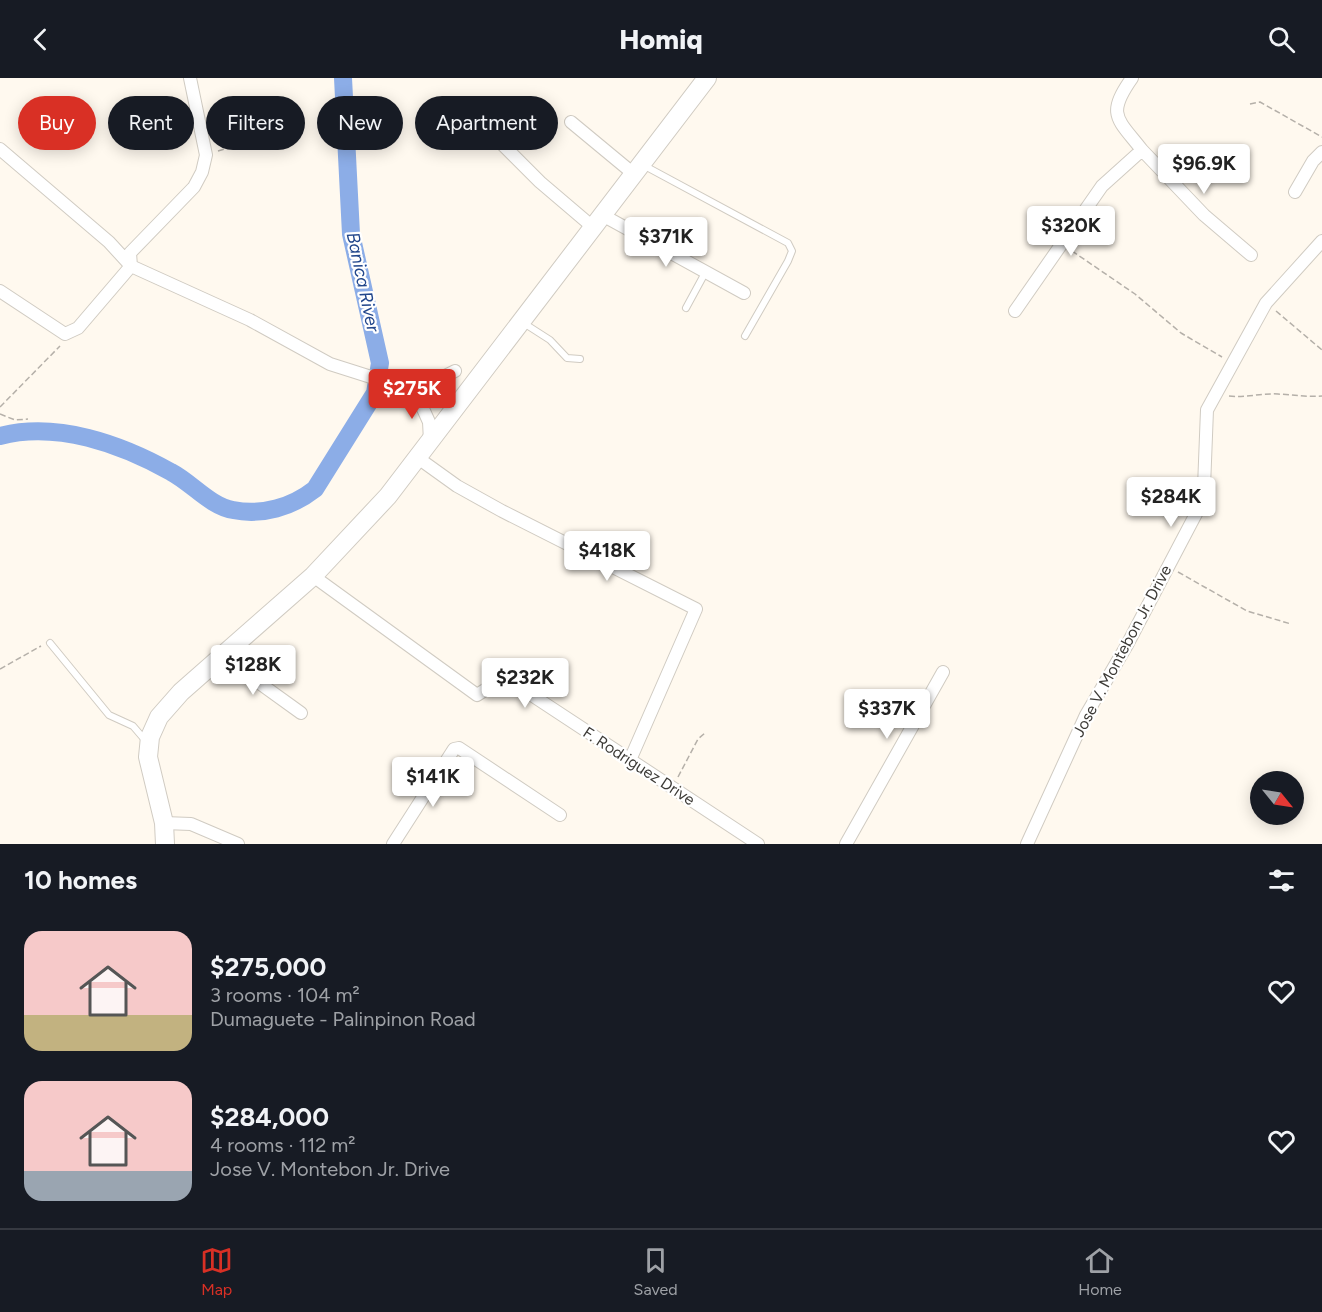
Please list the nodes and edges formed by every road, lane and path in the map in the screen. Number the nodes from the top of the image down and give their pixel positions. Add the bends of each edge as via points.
1 (190, 78) edge
2 (707, 78) edge
3 (1132, 78) edge
4 (1250, 104) dead end
5 (571, 122) dead end
6 (1322, 137) edge
7 (0, 149) edge
8 (222, 150) edge
9 (508, 150) edge
10 (1142, 150) junction
11 (1322, 152) edge
12 (206, 155) junction
13 (639, 170) junction
14 (1295, 192) dead end
15 (599, 222) junction
16 (1322, 241) edge
17 (1062, 244) junction
18 (1251, 255) dead end
19 (131, 266) junction
20 (705, 273) junction
21 (0, 291) edge
22 (744, 293) dead end
23 (1266, 303) junction
24 (686, 308) dead end
25 (1015, 311) dead end
26 (522, 322) junction
27 (65, 334) junction
28 (745, 336) dead end
29 (1322, 350) edge
30 (580, 359) dead end
31 (1233, 364) junction
32 (455, 371) dead end
33 (416, 391) junction
34 (1216, 394) junction
35 (1322, 396) edge
36 (0, 407) edge
37 (0, 414) edge
38 (28, 419) dead end
39 (430, 443) junction
40 (418, 458) junction
41 (1166, 570) junction
42 (312, 576) junction
43 (1291, 624) dead end
44 (50, 643) joint
45 (222, 656) junction
46 (0, 669) edge
47 (943, 672) dead end
48 (301, 713) dead end
49 (705, 733) dead end
50 (150, 744) junction
51 (630, 760) junction
52 (675, 789) junction
53 (560, 815) dead end
54 (164, 823) junction
55 (165, 844) edge
56 (238, 844) edge
57 (393, 844) edge
58 (758, 844) edge
59 (846, 844) edge
60 (1028, 844) edge

1 - 12 street
2 - 13 main road
3 - 10 street via 1115,109
4 - 6 path via 1260,102
5 - 13 street
7 - 19 street via 109,242
8 - 12 path
9 - 15 street via 540,182
10 - 17 street via 1102,186
10 - 18 street via 1204,215
11 - 14 street
12 - 19 street via 194,187 130,253
13 - 15 main road
13 - 28 lane via 788,243 792,250 788,261
15 - 20 street
15 - 26 main road
16 - 23 street, Jose V. Montebon Jr. Drive
17 - 25 street
17 - 31 path via 1135,294 1181,333
19 - 27 street via 78,328
19 - 33 street via 250,320 330,364
20 - 22 street
20 - 24 lane
21 - 27 street
23 - 29 path
23 - 31 street, Jose V. Montebon Jr. Drive
26 - 30 lane via 550,340 567,358
26 - 39 main road
27 - 36 path via 62,344
31 - 34 street, Jose V. Montebon Jr. Drive
32 - 33 street
33 - 39 street via 429,422
34 - 35 path via 1246,398 1276,393
34 - 41 street, Jose V. Montebon Jr. Drive via 1207,410 1204,488 1198,510
37 - 38 path via 15,420
39 - 40 main road
40 - 42 main road
40 - 51 street via 475,496 696,609
41 - 43 path via 1180,572 1247,610
41 - 60 street, Jose V. Montebon Jr. Drive via 1086,715
42 - 45 main road
42 - 51 street, F. Rodriguez Drive via 477,695 499,681 515,684
44 - 46 path
44 - 50 lane via 109,715 133,726
45 - 48 street
45 - 50 main road via 159,717
47 - 59 street
49 - 52 path via 688,755
50 - 54 main road via 148,757
51 - 52 street, F. Rodriguez Drive
52 - 58 street, F. Rodriguez Drive
53 - 57 street via 459,748 454,749
54 - 55 main road
54 - 56 street via 191,824

